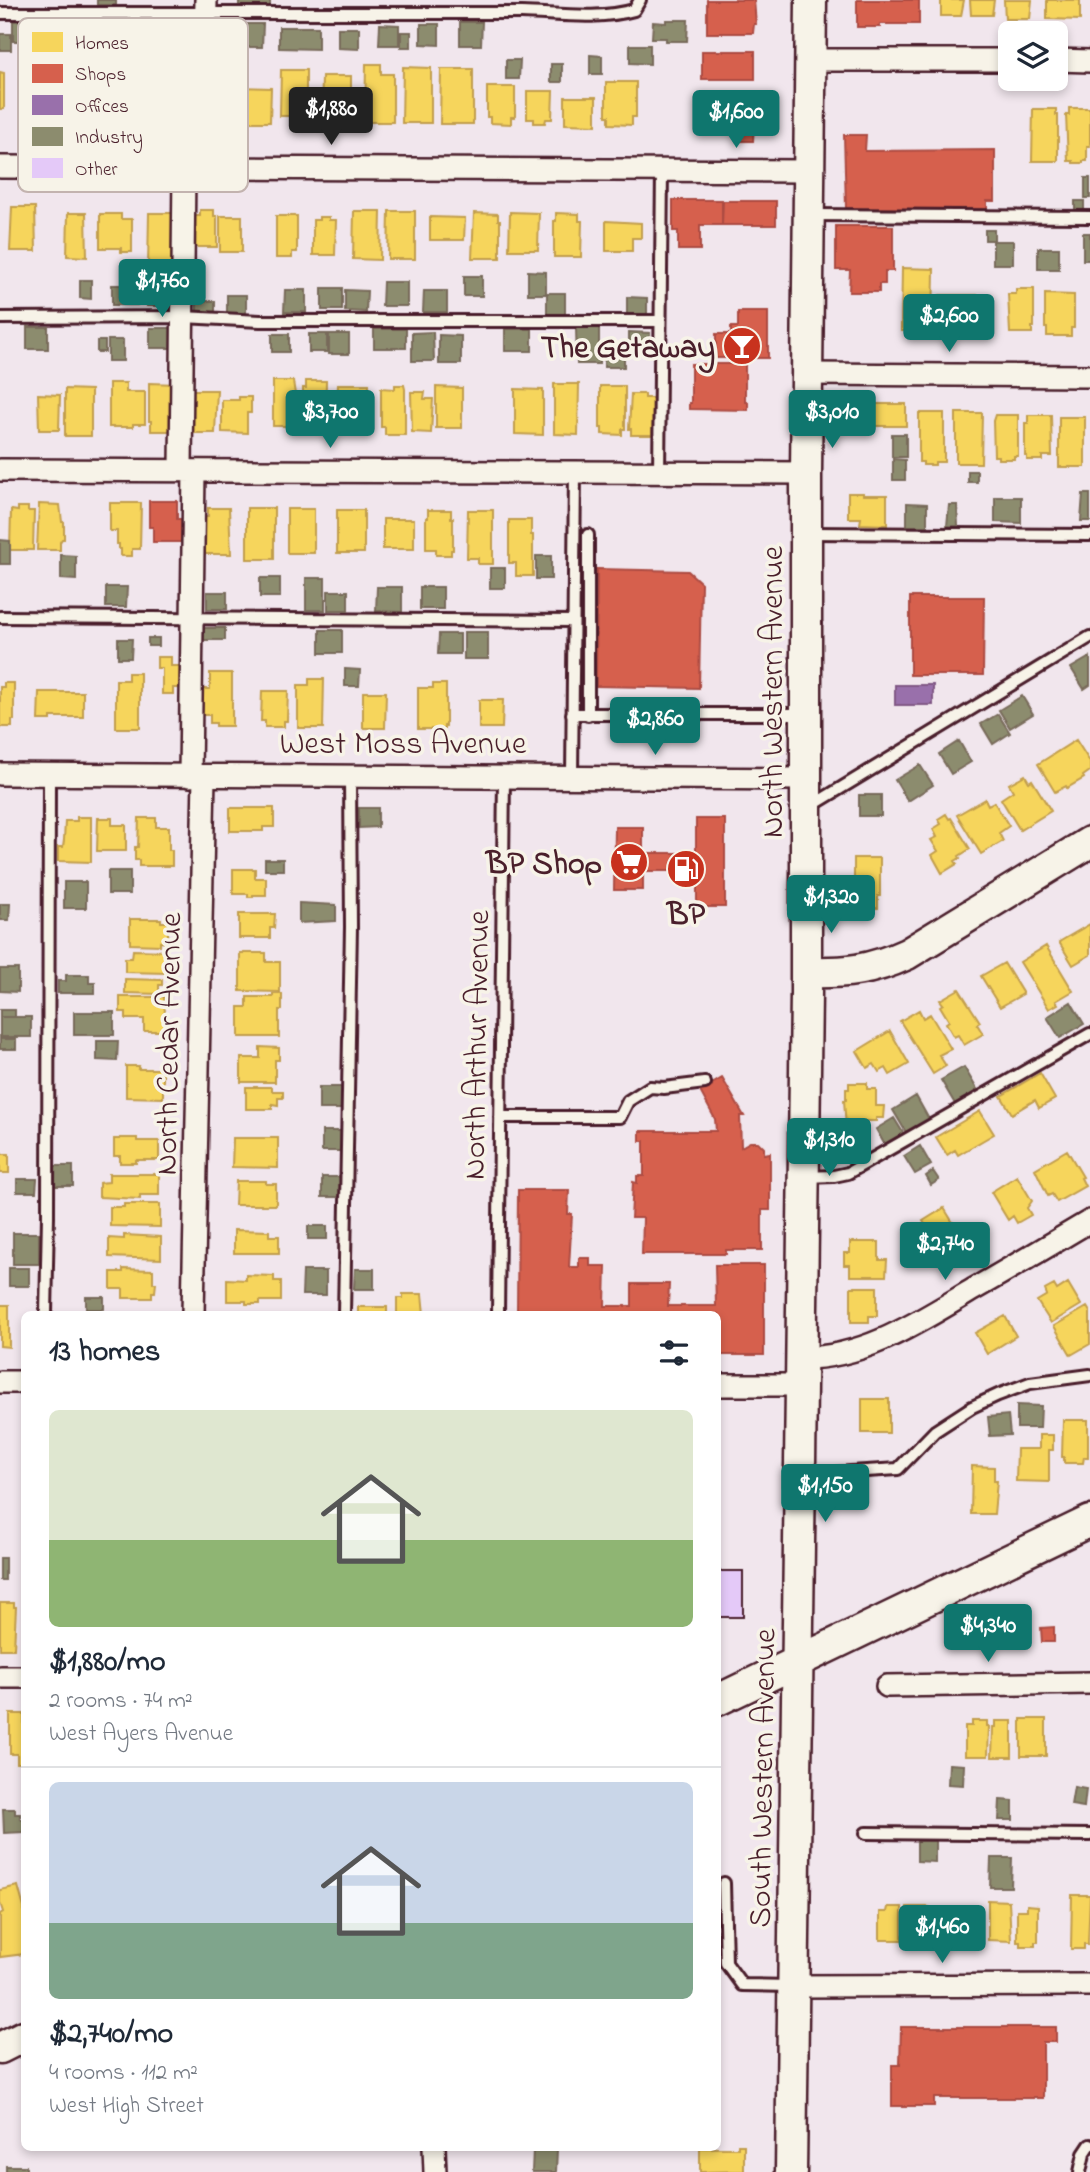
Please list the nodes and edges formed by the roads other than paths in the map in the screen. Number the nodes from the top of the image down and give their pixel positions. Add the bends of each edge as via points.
1 (640, 0) edge
2 (811, 0) edge
3 (205, 7) edge
4 (0, 13) edge
5 (810, 60) junction
6 (998, 60) edge
7 (1068, 61) edge
8 (1090, 61) edge
9 (0, 167) edge
10 (18, 167) edge
11 (248, 168) edge
12 (662, 170) junction
13 (810, 171) junction
14 (191, 192) edge
15 (809, 215) junction
16 (1090, 217) edge
17 (183, 317) junction
18 (0, 318) edge
19 (660, 321) junction
20 (807, 374) junction
21 (1090, 376) edge
22 (0, 470) edge
23 (188, 471) junction
24 (575, 472) junction
25 (659, 473) junction
26 (806, 473) junction
27 (806, 533) junction
28 (588, 535) dead end
29 (1090, 535) edge
30 (0, 617) edge
31 (192, 618) junction
32 (573, 621) junction
33 (1090, 637) edge
34 (572, 714) junction
35 (806, 714) junction
36 (588, 715) junction
37 (0, 774) edge
38 (49, 775) junction
39 (197, 776) junction
40 (350, 776) junction
41 (504, 777) junction
42 (572, 778) junction
43 (806, 779) junction
44 (806, 810) junction
45 (1090, 842) edge
46 (806, 972) junction
47 (1090, 1034) edge
48 (705, 1083) dead end
49 (500, 1117) junction
50 (804, 1177) junction
51 (1090, 1221) edge
52 (46, 1311) edge
53 (194, 1311) edge
54 (344, 1311) edge
55 (498, 1311) edge
56 (802, 1371) junction
57 (1090, 1375) edge
58 (0, 1382) edge
59 (21, 1382) edge
60 (721, 1384) edge
61 (800, 1475) junction
62 (1090, 1521) edge
63 (798, 1662) junction
64 (0, 1677) edge
65 (21, 1677) edge
66 (1090, 1683) edge
67 (887, 1686) dead end
68 (721, 1699) edge
69 (866, 1833) dead end
70 (1090, 1835) edge
71 (724, 1883) dead end
72 (1090, 1985) edge
73 (793, 1986) junction
74 (21, 2038) edge
75 (0, 2048) edge
76 (1090, 2146) edge
77 (434, 2151) edge
78 (435, 2172) edge
79 (792, 2172) edge
80 (1080, 2172) edge

1 - 3 lane via 634,10 618,14
2 - 5 main road, North Western Avenue
3 - 4 lane
5 - 6 street
5 - 13 main road, North Western Avenue
7 - 8 street
9 - 10 street
11 - 12 street
12 - 13 street
12 - 19 lane
13 - 15 main road, North Western Avenue
14 - 17 street, North Cedar Avenue
15 - 16 lane
15 - 20 main road, North Western Avenue
17 - 18 lane
17 - 19 lane
17 - 23 street, North Cedar Avenue
19 - 25 lane
20 - 21 street
20 - 26 main road, North Western Avenue
22 - 23 street
23 - 24 street
23 - 31 street, North Cedar Avenue
24 - 25 street
24 - 32 lane
25 - 26 street
26 - 27 main road, North Western Avenue
27 - 29 lane
27 - 35 main road, North Western Avenue
28 - 36 lane
30 - 31 lane
31 - 32 lane
31 - 39 street, North Cedar Avenue
32 - 34 lane
33 - 44 lane
34 - 36 lane
34 - 42 lane
35 - 36 lane
35 - 43 main road, North Western Avenue
37 - 38 street, West Moss Avenue
38 - 39 street, West Moss Avenue
38 - 52 lane
39 - 40 street, West Moss Avenue
39 - 53 street, North Cedar Avenue
40 - 41 street, West Moss Avenue
40 - 54 lane
41 - 42 street, West Moss Avenue
41 - 49 lane, North Arthur Avenue
42 - 43 street, West Moss Avenue
43 - 44 main road, North Western Avenue
44 - 46 main road, North Western Avenue
45 - 46 main road via 893,961 851,972
46 - 50 main road, North Western Avenue
47 - 50 lane via 848,1173
48 - 49 lane via 650,1087 628,1101 620,1117
49 - 55 lane, North Arthur Avenue
50 - 56 main road, North Western Avenue
51 - 56 street via 907,1329 861,1349 824,1358
56 - 60 street
56 - 61 main road, South Western Avenue
57 - 61 lane via 1030,1383 972,1407 934,1431 898,1469
58 - 59 street
61 - 63 main road, South Western Avenue
62 - 63 main road
63 - 68 main road
63 - 73 main road, South Western Avenue
64 - 65 street
66 - 67 street
69 - 70 lane
71 - 73 lane via 726,1963 742,1985
72 - 73 street
73 - 79 main road, South Western Avenue
74 - 75 main road
76 - 80 lane
77 - 78 street

